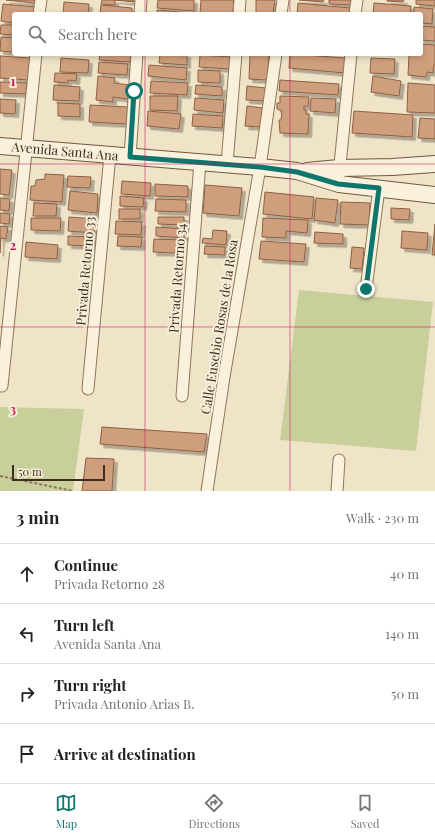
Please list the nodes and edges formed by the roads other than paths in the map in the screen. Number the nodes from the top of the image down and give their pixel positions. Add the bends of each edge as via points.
1 (41, 0) edge
2 (141, 0) edge
3 (240, 0) edge
4 (283, 0) edge
5 (357, 0) edge
6 (39, 12) edge
7 (140, 12) edge
8 (239, 12) edge
9 (281, 12) edge
10 (355, 12) edge
11 (36, 56) edge
12 (137, 56) edge
13 (236, 56) edge
14 (276, 56) edge
15 (351, 56) edge
16 (0, 146) edge
17 (27, 148) junction
18 (110, 155) junction
19 (130, 157) junction
20 (200, 162) junction
21 (227, 164) junction
22 (435, 164) edge
23 (260, 167) junction
24 (339, 168) junction
25 (297, 172) junction
26 (338, 184) junction
27 (379, 188) junction
28 (435, 195) edge
29 (366, 289) dead end
30 (2, 386) dead end
31 (88, 389) dead end
32 (182, 396) dead end
33 (340, 460) dead end
34 (207, 491) edge
35 (337, 491) edge

1 - 6 street
2 - 7 street
3 - 8 street
4 - 9 street
5 - 10 street
11 - 17 street
12 - 19 street
13 - 21 street
14 - 23 street, Calle Eusebio Rosas de la Rosa
15 - 24 street
16 - 17 main road, Avenida Santa Ana
17 - 18 main road, Avenida Santa Ana
17 - 30 street
18 - 19 main road, Avenida Santa Ana
18 - 31 street, Privada Retorno 33
19 - 20 main road, Avenida Santa Ana
20 - 21 main road, Avenida Santa Ana
20 - 32 street, Privada Retorno 34
21 - 23 main road, Avenida Santa Ana
22 - 24 main road, Avenida Santa Ana
23 - 25 main road, Avenida Santa Ana
23 - 34 street, Calle Eusebio Rosas de la Rosa
24 - 25 main road, Avenida Santa Ana
24 - 26 street
25 - 26 main road, Avenida Santa Ana
26 - 27 main road, Avenida Santa Ana
27 - 28 main road, Avenida Santa Ana
27 - 29 street
33 - 35 street

